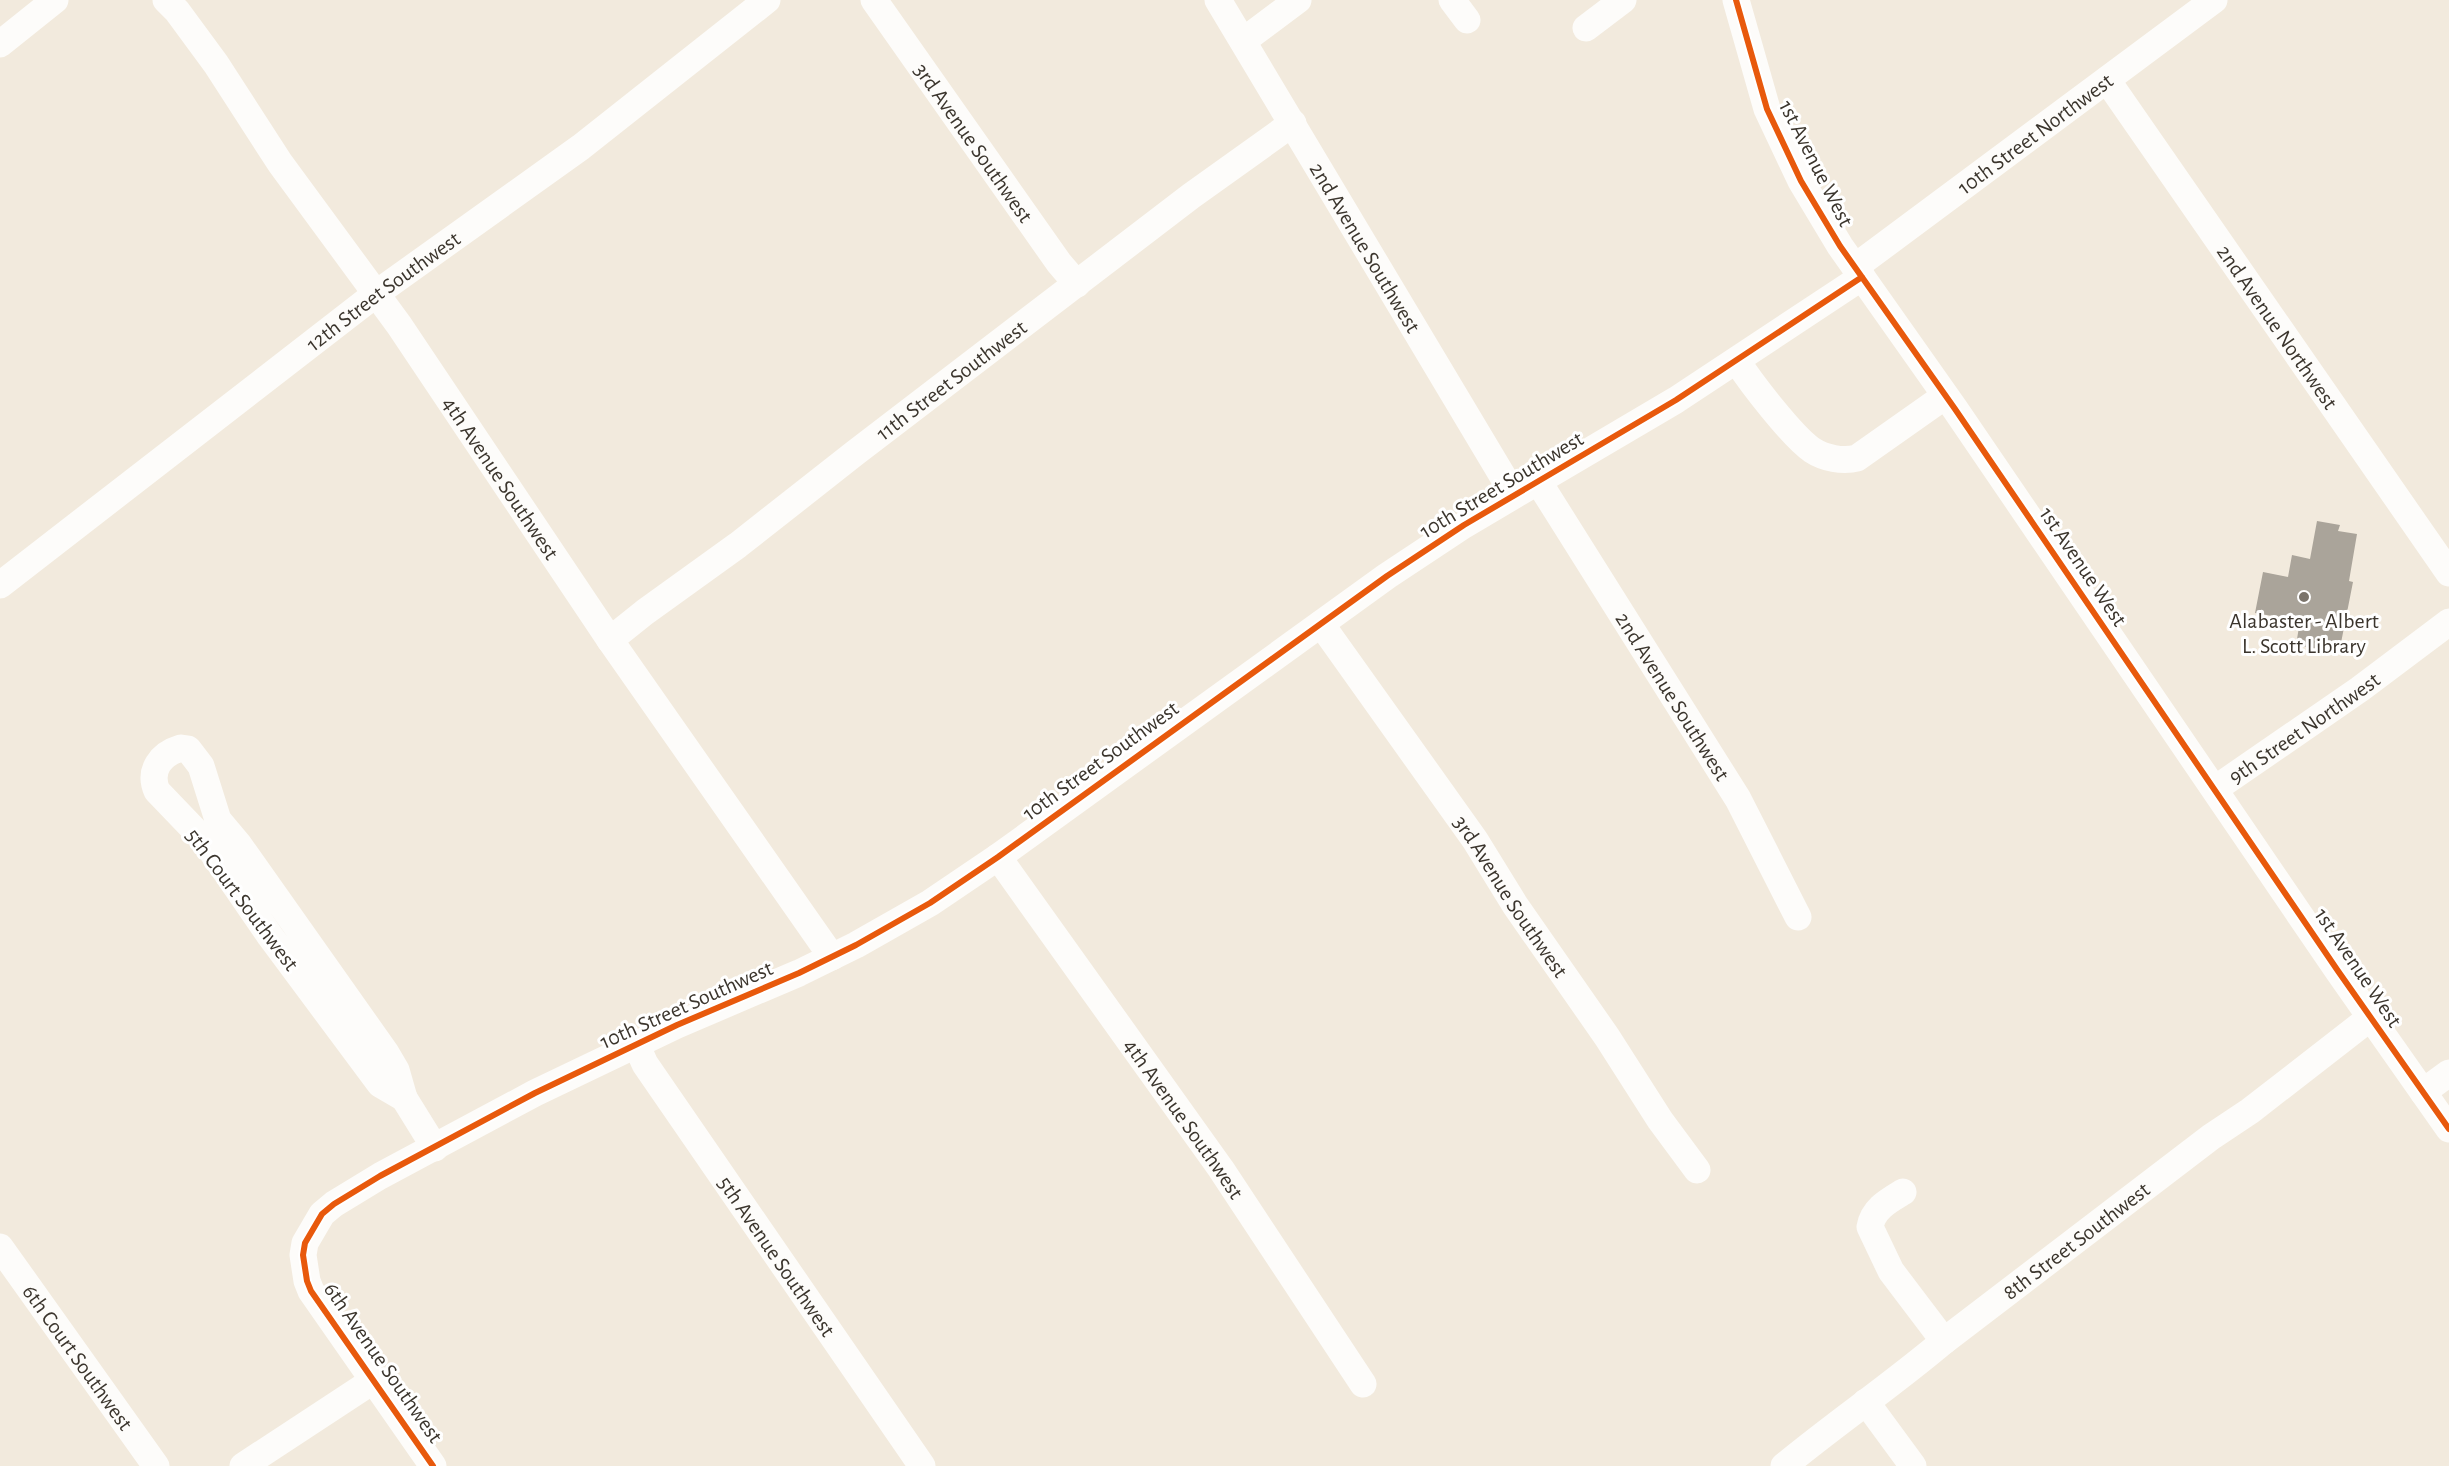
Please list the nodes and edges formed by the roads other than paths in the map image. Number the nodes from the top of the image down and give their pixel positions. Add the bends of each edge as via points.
1 (55, 0) edge
2 (166, 0) edge
3 (767, 0) edge
4 (874, 0) edge
5 (1218, 0) edge
6 (1298, 0) edge
7 (1623, 0) edge
8 (1736, 0) edge
9 (2214, 0) edge
10 (1586, 28) dead end
11 (1243, 41) junction
12 (0, 44) edge
13 (2107, 80) junction
14 (1293, 123) junction
15 (1858, 272) junction
16 (1077, 284) junction
17 (377, 293) junction
18 (1737, 361) junction
19 (1945, 396) junction
20 (1538, 481) junction
21 (1514, 495) junction
22 (2449, 573) edge
23 (0, 585) edge
24 (2449, 622) edge
25 (1321, 624) junction
26 (610, 640) junction
27 (2215, 789) junction
28 (998, 857) junction
29 (1798, 917) dead end
30 (832, 957) junction
31 (2371, 1017) junction
32 (636, 1044) junction
33 (2449, 1073) edge
34 (2423, 1092) junction
35 (404, 1098) junction
36 (2449, 1129) edge
37 (435, 1148) junction
38 (1697, 1170) dead end
39 (1903, 1192) dead end
40 (325, 1212) joint
41 (0, 1247) edge
42 (1944, 1341) junction
43 (374, 1380) junction
44 (1363, 1384) dead end
45 (1866, 1402) junction
46 (156, 1466) edge
47 (243, 1466) edge
48 (433, 1466) edge
49 (921, 1466) edge
50 (1784, 1466) edge
51 (1913, 1466) edge

1 - 12 street
2 - 17 street, 4th Avenue Southwest via 216,64 280,163
3 - 17 street, 12th Street Southwest via 581,147
4 - 16 street, 3rd Avenue Southwest
5 - 11 street, 2nd Avenue Southwest
6 - 11 street
7 - 10 street
8 - 15 street, 1st Avenue West via 1776,129 1801,181
9 - 13 street, 10th Street Northwest
11 - 14 street, 2nd Avenue Southwest
13 - 15 street, 10th Street Northwest
13 - 22 street, 2nd Avenue Northwest
14 - 16 street, 11th Street Southwest
14 - 21 street, 2nd Avenue Southwest
15 - 18 street, 10th Street Southwest
15 - 19 street, 1st Avenue West
16 - 26 street, 11th Street Southwest
17 - 23 street, 12th Street Southwest
17 - 26 street, 4th Avenue Southwest
18 - 19 street via 1806,444 1819,454 1841,460 1857,458
18 - 20 street, 10th Street Southwest
19 - 27 street, 1st Avenue West
20 - 21 street, 10th Street Southwest
20 - 29 street, 2nd Avenue Southwest via 1733,790
21 - 25 street, 10th Street Southwest via 1387,576
24 - 27 street, 9th Street Northwest
25 - 28 street, 10th Street Southwest
25 - 38 street, 3rd Avenue Southwest via 1475,840 1515,905
26 - 30 street, 4th Avenue Southwest
27 - 31 street, 1st Avenue West
28 - 30 street, 10th Street Southwest via 930,903
28 - 44 street, 4th Avenue Southwest via 1221,1169
30 - 32 street, 10th Street Southwest
31 - 34 street, 1st Avenue West
31 - 42 street, 8th Street Southwest
32 - 37 street, 10th Street Southwest
32 - 49 street, 5th Avenue Southwest via 645,1064
33 - 34 street
34 - 36 street, 1st Avenue West
35 - 35 street, 5th Court Southwest via 386,1053 218,820 197,758 188,749 170,751 156,767 157,791 204,840 380,1084
35 - 37 street, 5th Court Southwest
37 - 40 street, 10th Street Southwest via 380,1176
39 - 42 street via 1882,1205 1870,1227 1891,1271
40 - 43 street, 6th Avenue Southwest via 305,1243 307,1281
41 - 46 street, 6th Court Southwest
42 - 45 street, 8th Street Southwest
43 - 47 street
43 - 48 street, 6th Avenue Southwest
45 - 50 street, 8th Street Southwest
45 - 51 street

